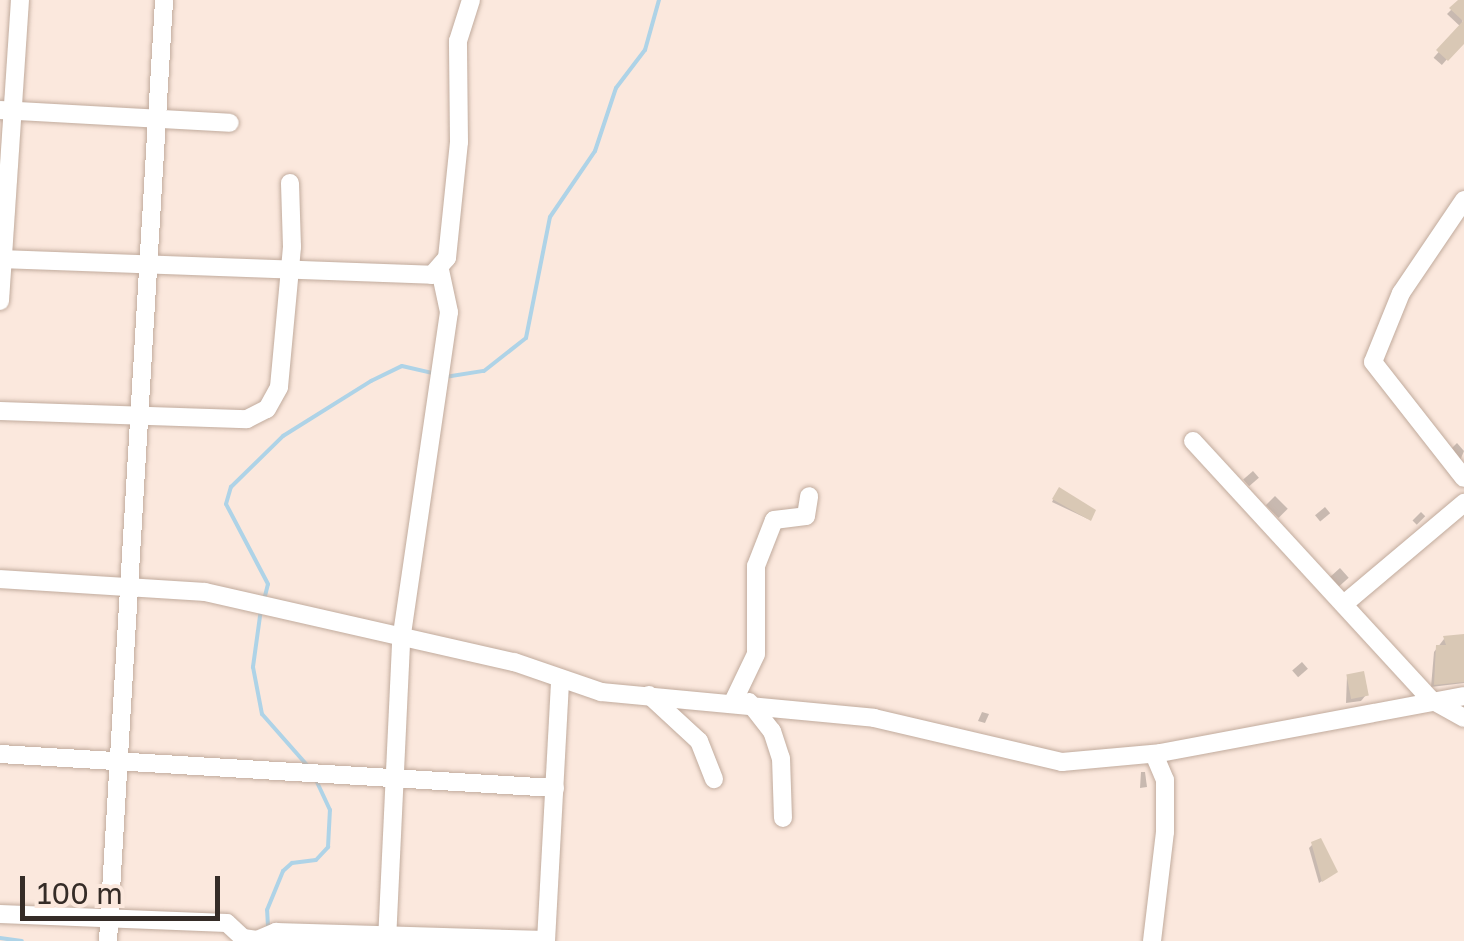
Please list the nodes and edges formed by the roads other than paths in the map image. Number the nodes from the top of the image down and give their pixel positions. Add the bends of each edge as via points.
1 (20, 0) edge
2 (164, 0) edge
3 (472, 0) edge
4 (6, 111) edge
5 (156, 120) junction
6 (230, 123) dead end
7 (290, 183) dead end
8 (1460, 212) edge
9 (2, 260) edge
10 (146, 266) junction
11 (440, 270) junction
12 (285, 272) junction
13 (0, 301) edge
14 (0, 411) edge
15 (139, 416) junction
16 (1192, 441) dead end
17 (1464, 478) edge
18 (810, 496) dead end
19 (1464, 503) edge
20 (0, 579) edge
21 (127, 583) junction
22 (1344, 604) junction
23 (400, 641) junction
24 (560, 679) junction
25 (648, 695) junction
26 (1464, 696) edge
27 (1430, 699) junction
28 (741, 701) junction
29 (1464, 718) edge
30 (0, 754) edge
31 (1154, 754) junction
32 (115, 758) junction
33 (393, 777) junction
34 (714, 779) dead end
35 (555, 788) junction
36 (783, 818) dead end
37 (0, 914) edge
38 (109, 920) junction
39 (387, 937) edge
40 (546, 940) edge
41 (108, 941) edge
42 (1152, 941) edge

1 - 4 street
2 - 5 street
3 - 11 street via 458,41 459,142 447,258
4 - 5 street
4 - 9 street
5 - 6 street
5 - 10 street
7 - 12 street via 292,247
8 - 17 street via 1401,292 1372,362
9 - 10 street
9 - 13 street
10 - 12 street
10 - 15 street
11 - 12 street via 421,277
11 - 23 street via 450,312
12 - 15 street via 279,387 267,409 247,419
14 - 15 street
15 - 21 street
16 - 22 street
18 - 28 street via 800,520 774,520 756,566 756,654
19 - 22 street
20 - 21 street
21 - 23 street via 218,595
21 - 32 street
22 - 27 street
23 - 24 street via 514,662
23 - 33 street
24 - 25 street via 602,692
24 - 35 street
25 - 28 street
25 - 34 street via 698,741
26 - 27 street
27 - 29 street
27 - 31 street
28 - 31 street via 905,722 1062,762
28 - 36 street via 772,730 781,758
30 - 32 street
31 - 42 street via 1165,780 1165,832
32 - 33 street
32 - 38 street
33 - 35 street
33 - 39 street
35 - 40 street
37 - 38 street
38 - 39 street via 227,924 243,938 258,940 276,932
38 - 41 street
39 - 40 street

